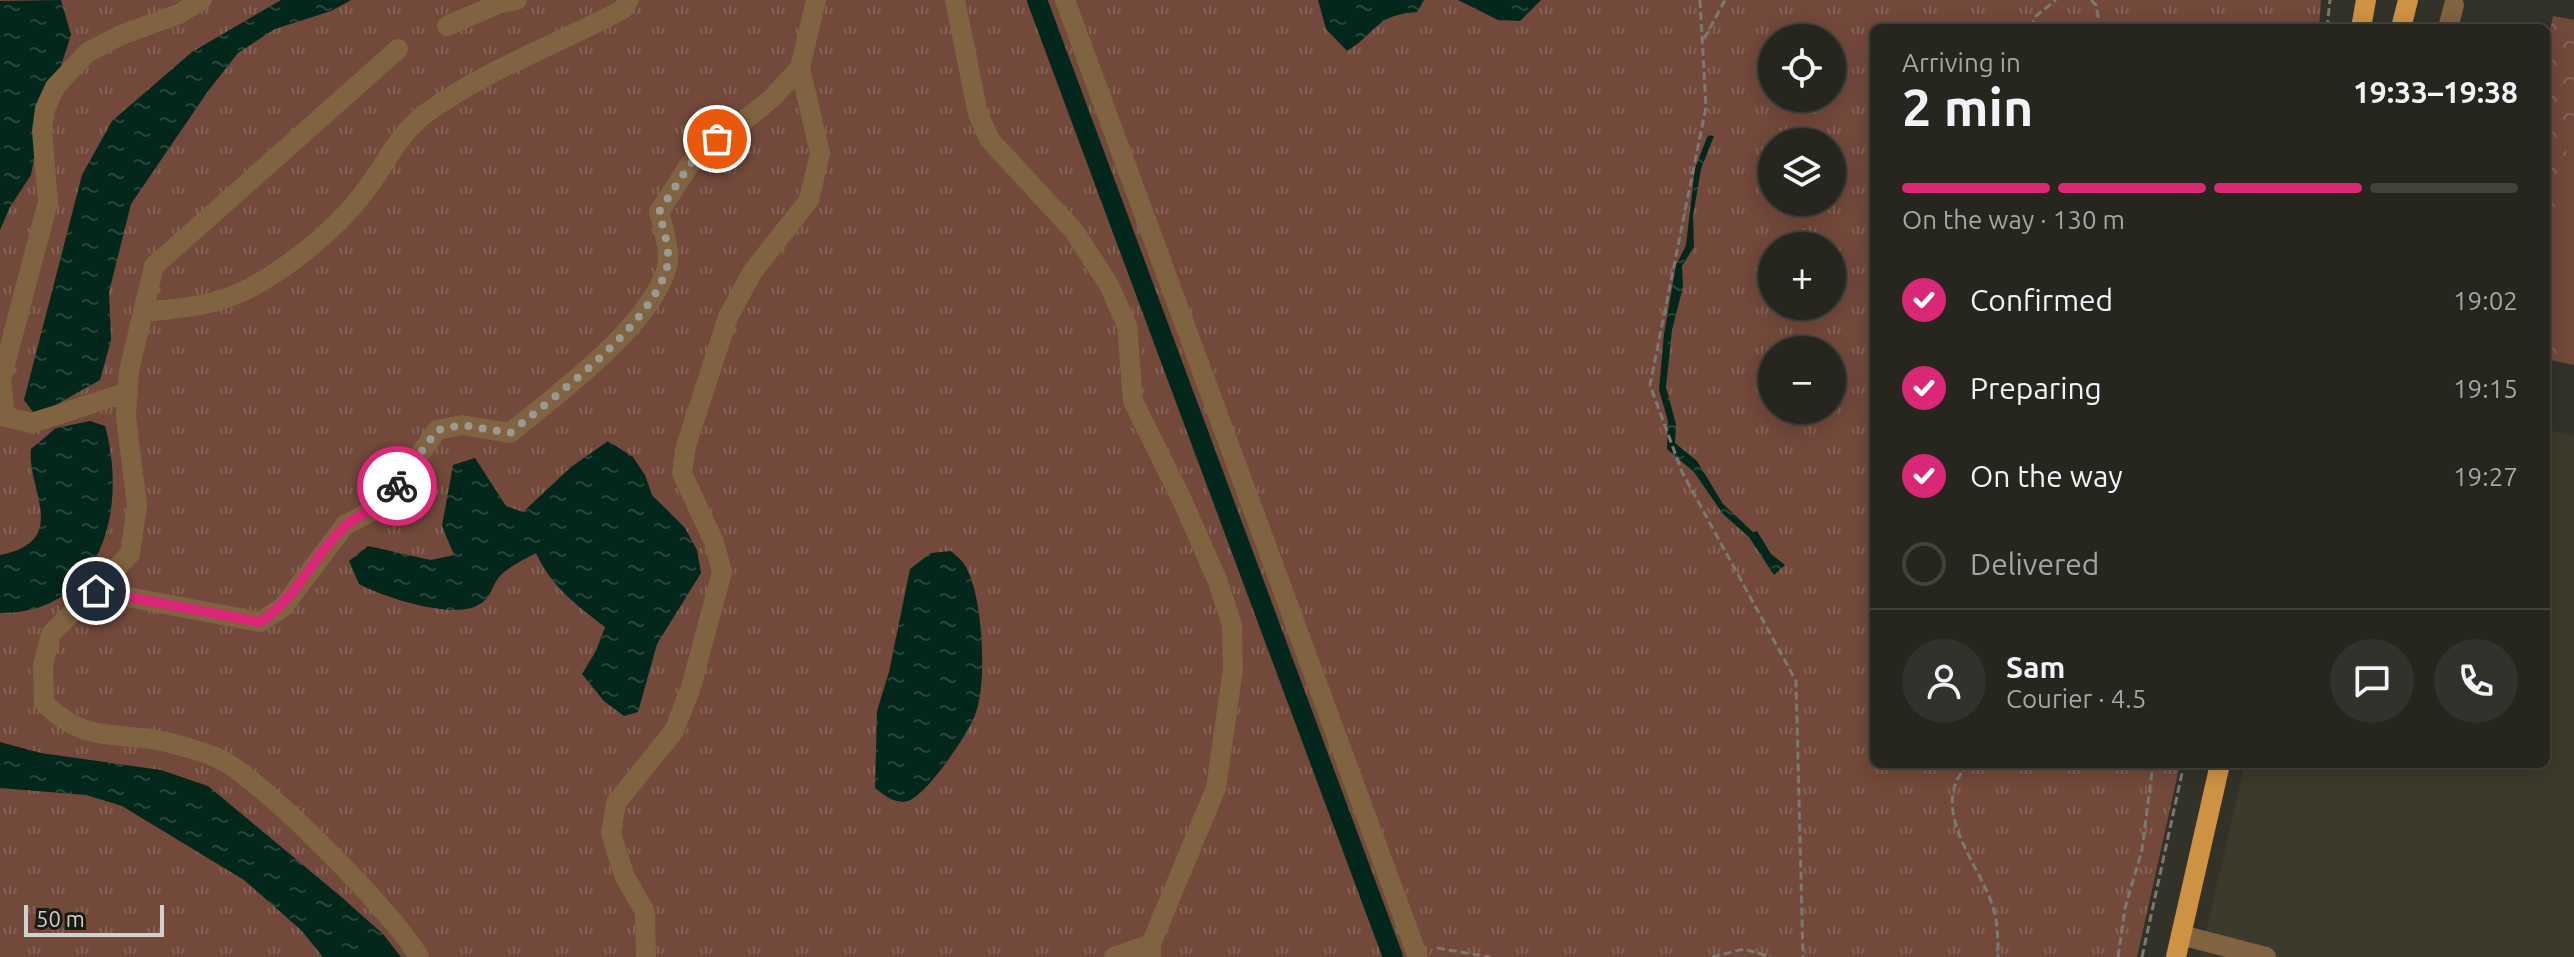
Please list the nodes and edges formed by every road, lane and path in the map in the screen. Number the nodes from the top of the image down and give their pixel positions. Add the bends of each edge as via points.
1 (202, 0) edge
2 (517, 0) edge
3 (629, 0) edge
4 (816, 0) edge
5 (955, 0) edge
6 (1065, 0) edge
7 (1700, 0) edge
8 (1725, 0) edge
9 (2056, 0) edge
10 (2091, 0) edge
11 (2330, 0) edge
12 (2366, 0) edge
13 (2408, 0) edge
14 (2454, 5) dead end
15 (2033, 24) edge
16 (2099, 24) edge
17 (2327, 24) edge
18 (2362, 24) edge
19 (2402, 24) edge
20 (2449, 24) edge
21 (447, 26) dead end
22 (1703, 40) junction
23 (398, 49) dead end
24 (800, 68) junction
25 (145, 312) junction
26 (128, 392) junction
27 (96, 591) junction
28 (1966, 768) edge
29 (2152, 768) edge
30 (2183, 768) edge
31 (2219, 768) edge
32 (2181, 935) junction
33 (1416, 950) edge
34 (1151, 951) edge
35 (2261, 956) edge
36 (419, 957) edge
37 (646, 957) edge
38 (1114, 957) edge
39 (1490, 957) edge
40 (1712, 957) edge
41 (1771, 957) edge
42 (1803, 957) edge
43 (1998, 957) edge
44 (2118, 957) edge
45 (2142, 957) edge
46 (2176, 957) edge

1 - 26 lane via 88,52 55,87 45,109 41,150 48,202 1,380 5,417 32,423
2 - 21 lane
3 - 25 lane via 623,9 561,43 471,82 422,116 337,225 268,276 219,301
4 - 24 lane
5 - 34 lane via 978,114 990,140 1074,231 1109,285 1127,326 1133,401 1189,515 1232,625 1233,669 1216,788
6 - 33 lane
7 - 22 path
8 - 22 path
9 - 15 path
10 - 16 path
11 - 17 path
12 - 18 main road
13 - 19 main road
14 - 20 lane
22 - 42 path via 1706,107 1650,385 1682,472 1796,681
23 - 25 lane via 154,266
24 - 27 lane via 771,99 690,164 659,212 668,266 633,323 510,433 462,425 437,430 384,505 345,525 283,607 260,622
24 - 37 lane via 820,153 809,200 753,271 728,317 686,446 682,473 722,572 674,731 616,803 611,834 625,877 645,912
25 - 26 lane
26 - 27 lane via 137,505 130,554
27 - 36 lane via 51,634 43,665 44,703 63,722 90,734 146,736 225,762 278,804 368,895
28 - 43 path via 1957,779 1955,822 1992,904
29 - 44 path via 2142,850
30 - 45 path
31 - 32 main road
32 - 35 lane
32 - 46 main road
33 - 39 path
34 - 38 lane
40 - 41 path via 1744,949

